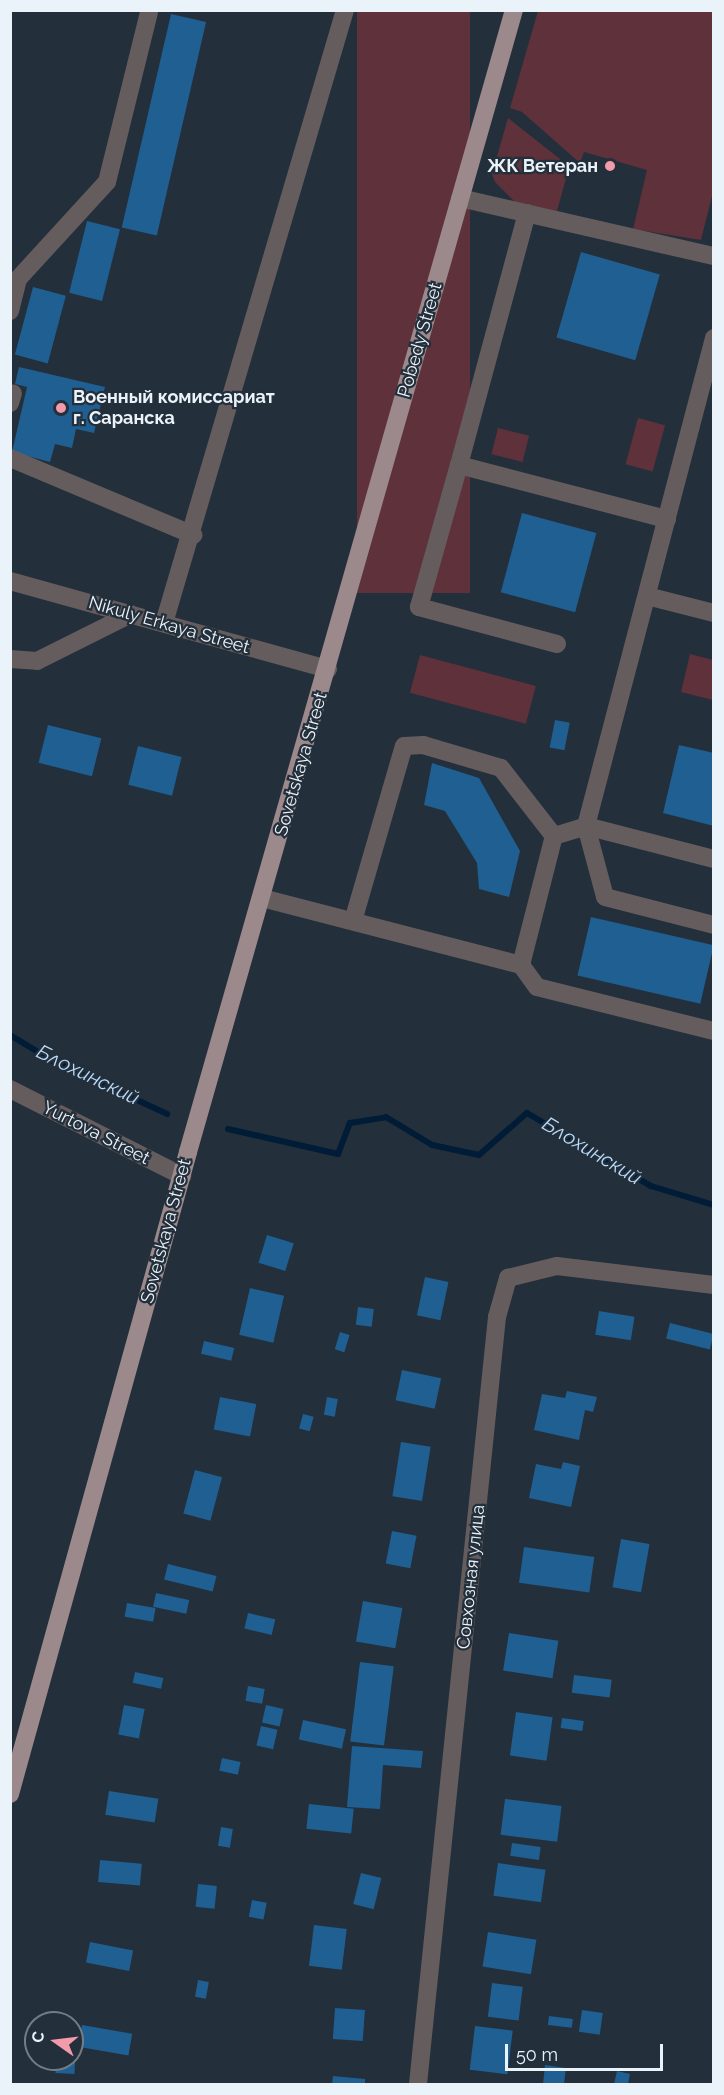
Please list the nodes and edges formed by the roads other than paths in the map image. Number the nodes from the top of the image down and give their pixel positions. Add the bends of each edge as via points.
1 (345, 10) edge
2 (514, 10) edge
3 (149, 12) edge
4 (460, 198) junction
5 (527, 213) junction
6 (714, 256) edge
7 (10, 311) edge
8 (714, 338) edge
9 (10, 458) edge
10 (459, 465) junction
11 (667, 519) junction
12 (193, 535) junction
13 (10, 582) edge
14 (647, 596) junction
15 (714, 613) edge
16 (131, 614) junction
17 (164, 623) junction
18 (556, 644) dead end
19 (10, 659) edge
20 (328, 669) junction
21 (586, 826) junction
22 (555, 836) junction
23 (714, 859) edge
24 (262, 898) junction
25 (352, 921) junction
26 (714, 925) edge
27 (521, 964) junction
28 (714, 1031) edge
29 (10, 1089) edge
30 (182, 1176) junction
31 (714, 1285) edge
32 (10, 1794) edge
33 (418, 2085) edge

1 - 12 street
2 - 4 main road, Pobedy Street
3 - 7 street via 107,182 18,279
4 - 5 street
4 - 20 main road, Pobedy Street
5 - 6 street
5 - 10 street
8 - 11 street
9 - 12 street
10 - 11 street
10 - 18 street via 419,606
11 - 14 street
12 - 17 street
13 - 16 street, Nikuly Erkaya Street
14 - 15 street
14 - 21 street
16 - 17 street, Nikuly Erkaya Street
16 - 19 street via 37,661
17 - 20 street, Nikuly Erkaya Street
20 - 24 main road, Sovetskaya Street
21 - 22 street
21 - 23 street
21 - 26 street via 605,897
22 - 25 street via 501,768 423,746 404,746
22 - 27 street
24 - 25 street
24 - 30 main road, Sovetskaya Street
25 - 27 street
27 - 28 street via 537,987
29 - 30 street, Yurtova Street
30 - 32 main road, Sovetskaya Street
31 - 33 street, Совхозная улица via 557,1266 508,1278 497,1317

